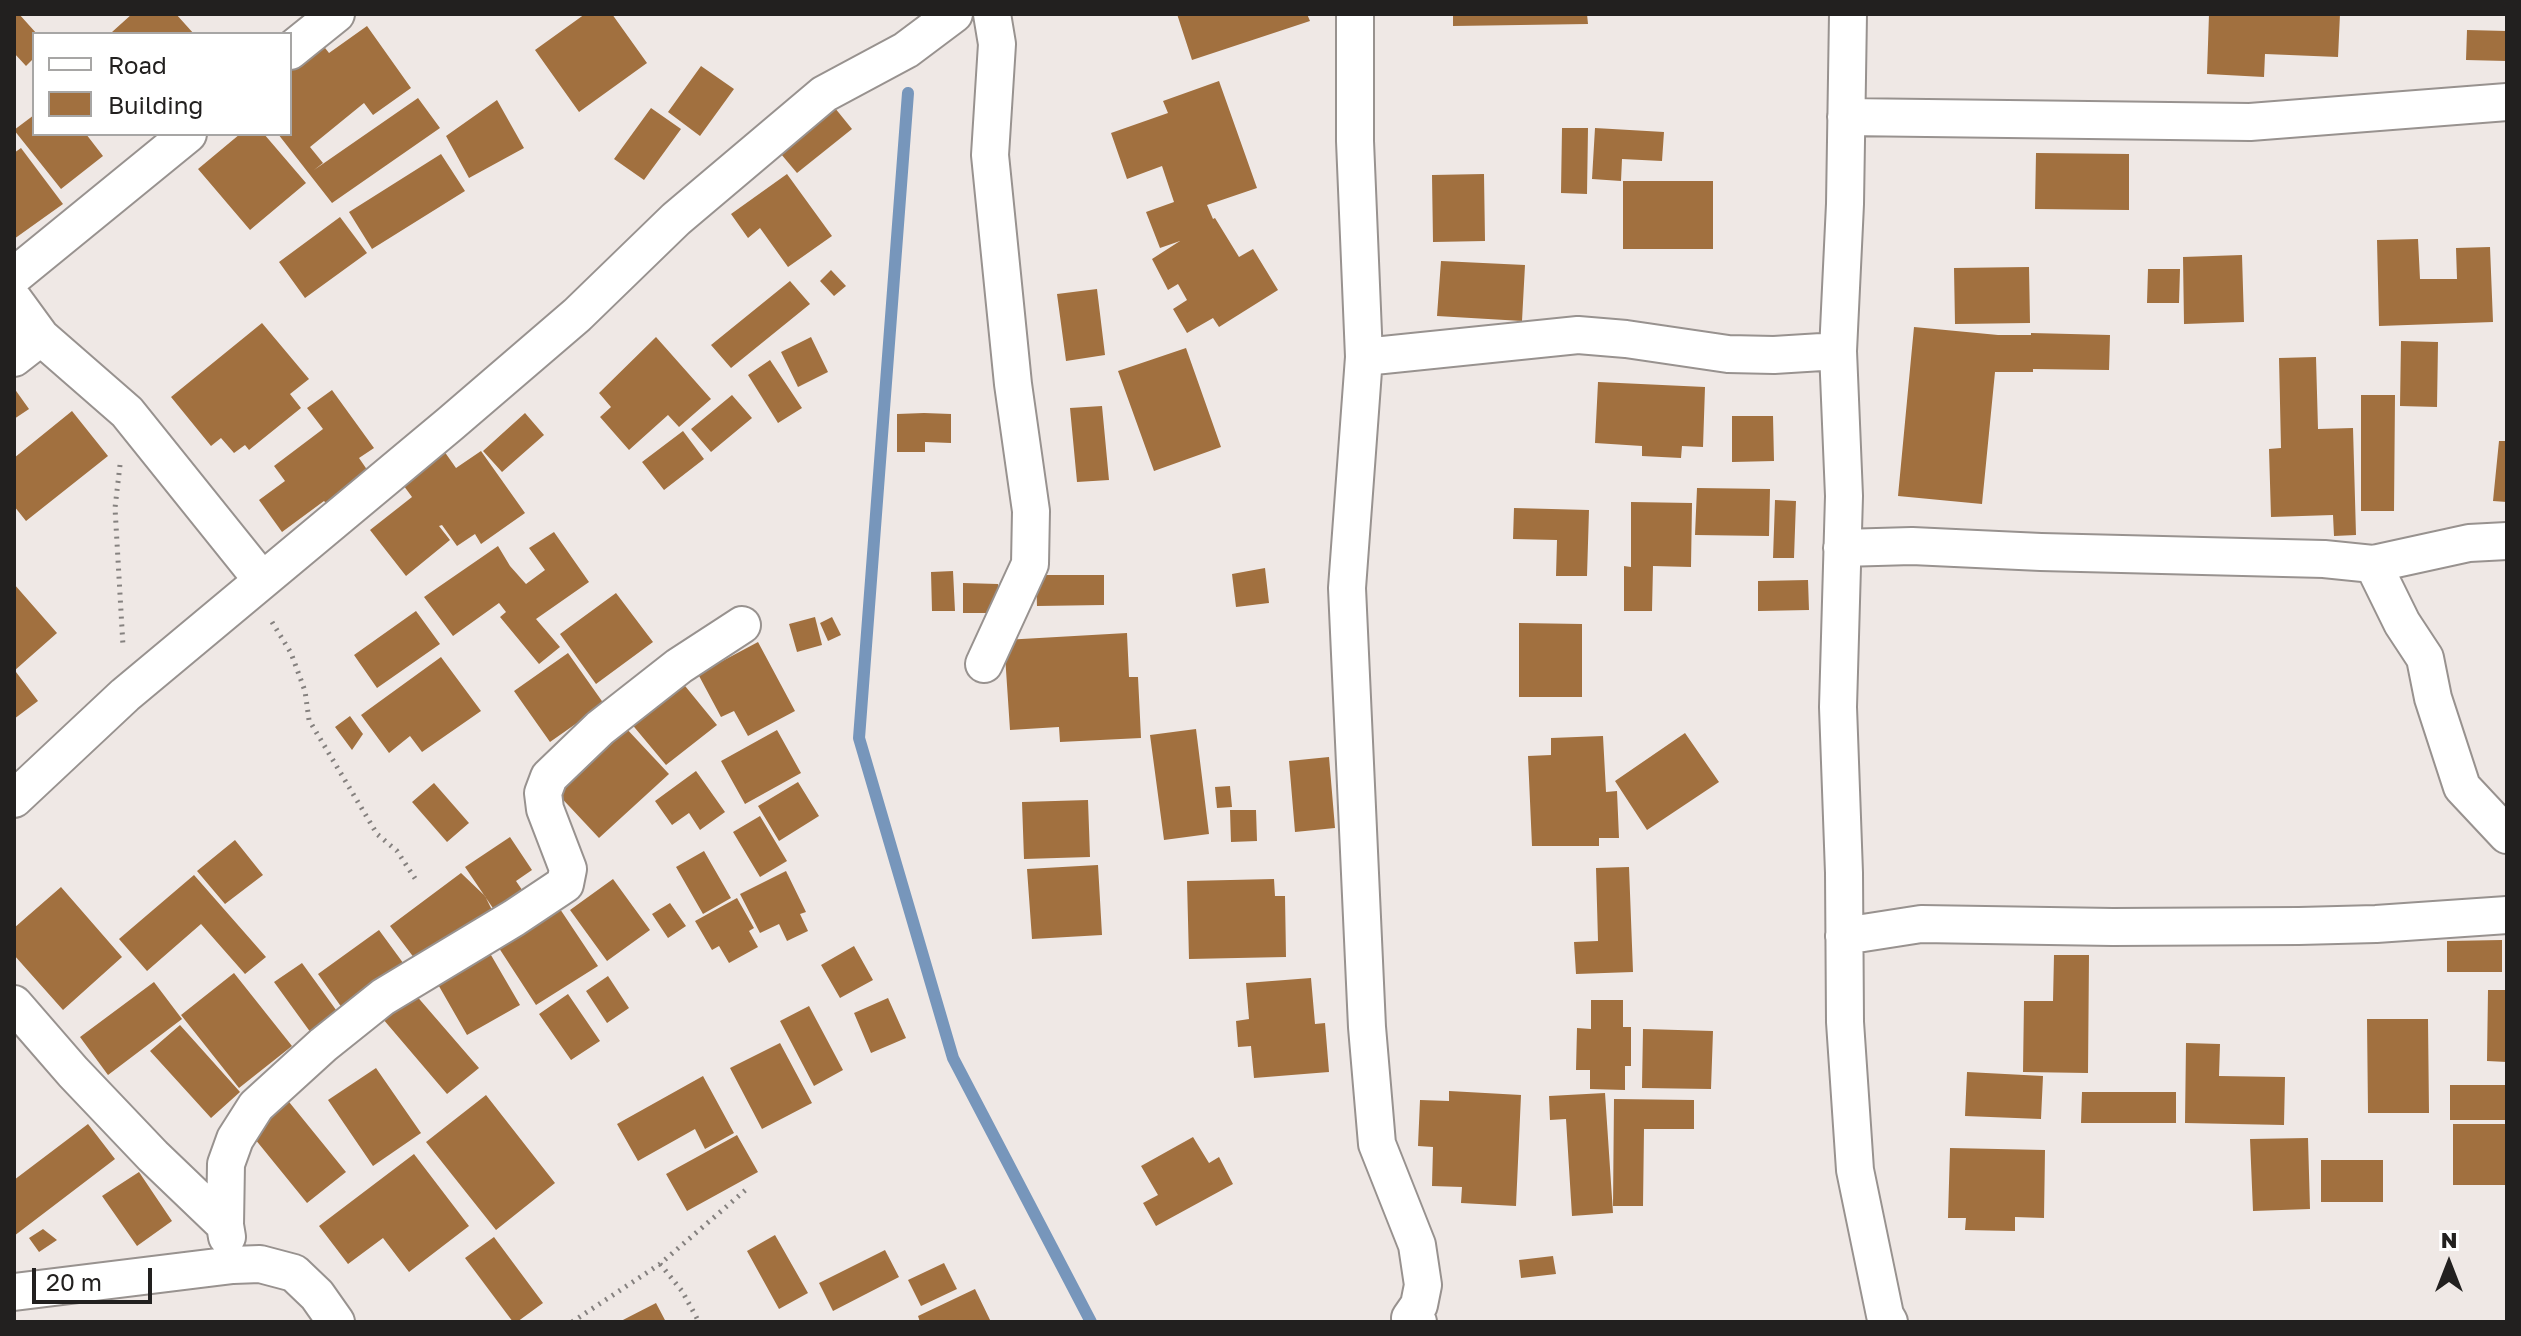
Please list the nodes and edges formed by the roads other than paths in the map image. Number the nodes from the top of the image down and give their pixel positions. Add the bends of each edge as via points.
1 (336, 14) edge
2 (954, 14) edge
3 (992, 14) edge
4 (1355, 14) edge
5 (1848, 14) edge
6 (292, 49) edge
7 (2507, 102) edge
8 (1846, 117) junction
9 (186, 136) edge
10 (14, 276) edge
11 (14, 300) edge
12 (28, 348) edge
13 (1838, 351) junction
14 (1364, 357) junction
15 (2507, 541) edge
16 (1842, 548) junction
17 (2373, 564) junction
18 (254, 586) junction
19 (742, 625) dead end
20 (984, 664) dead end
21 (14, 799) edge
22 (2507, 835) edge
23 (2507, 915) edge
24 (1844, 936) junction
25 (14, 1004) edge
26 (225, 1225) junction
27 (233, 1265) junction
28 (14, 1292) edge
29 (336, 1322) edge
30 (1418, 1322) edge
31 (1889, 1322) edge

1 - 6 street
2 - 18 street via 906,50 824,94 676,219 577,315
3 - 20 street via 997,44 990,155 1031,511 1030,564
4 - 14 street
5 - 8 street
7 - 8 street via 2250,122
8 - 13 street
9 - 10 street
11 - 12 street
12 - 18 street via 127,412
13 - 14 street via 1728,354 1578,335
13 - 16 street
14 - 30 street via 1347,588 1367,1027 1377,1144 1417,1245 1423,1285 1410,1318
15 - 17 street via 2469,543
16 - 17 street via 1912,546
16 - 24 street via 1838,707
17 - 22 street via 2425,658 2462,787
18 - 21 street via 125,695
19 - 26 street via 600,728 549,777 545,809 568,869 565,884 383,997 256,1106 226,1164
23 - 24 street via 2299,926 1921,924
24 - 31 street via 1855,1170
25 - 26 street via 153,1156
26 - 27 street
27 - 28 street
27 - 29 street via 260,1264 294,1273

